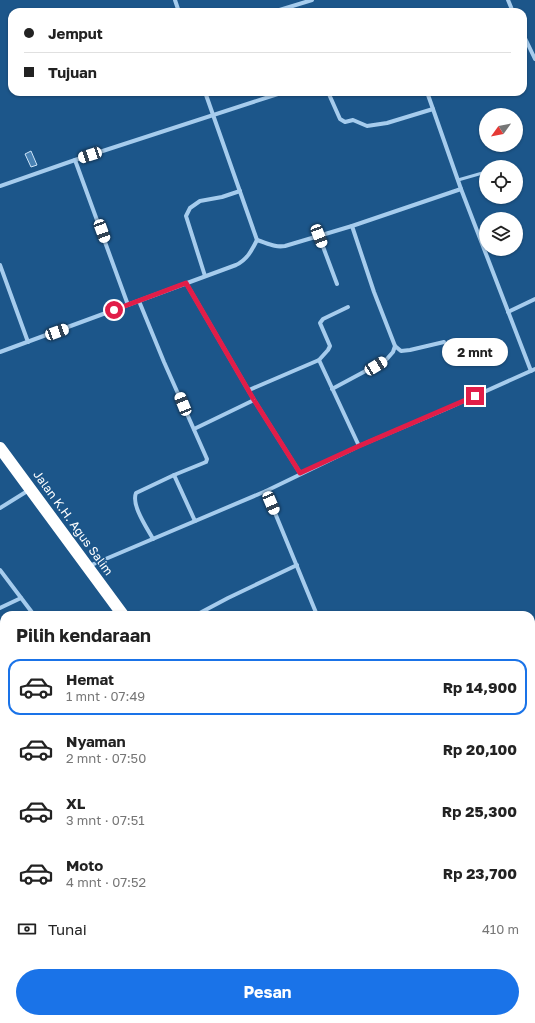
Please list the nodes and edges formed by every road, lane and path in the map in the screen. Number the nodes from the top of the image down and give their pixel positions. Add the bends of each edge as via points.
1 (312, 0) edge
2 (286, 8) edge
3 (527, 42) edge
4 (535, 59) edge
5 (206, 96) edge
6 (271, 96) edge
7 (330, 96) edge
8 (428, 96) edge
9 (433, 109) junction
10 (212, 115) junction
11 (76, 160) junction
12 (479, 174) edge
13 (458, 180) junction
14 (0, 186) edge
15 (461, 189) junction
16 (240, 190) junction
17 (352, 226) junction
18 (319, 236) junction
19 (257, 240) junction
20 (0, 265) edge
21 (205, 276) junction
22 (186, 283) junction
23 (337, 284) dead end
24 (535, 299) edge
25 (139, 301) junction
26 (128, 305) junction
27 (348, 307) dead end
28 (508, 312) junction
29 (28, 342) junction
30 (444, 342) dead end
31 (395, 346) junction
32 (0, 352) edge
33 (319, 360) junction
34 (533, 370) edge
35 (332, 389) junction
36 (249, 390) junction
37 (254, 400) junction
38 (194, 429) junction
39 (359, 446) junction
40 (0, 448) edge
41 (300, 473) junction
42 (174, 475) junction
43 (31, 489) junction
44 (266, 491) junction
45 (0, 508) edge
46 (195, 521) junction
47 (152, 539) junction
48 (297, 565) junction
49 (87, 567) junction
50 (0, 570) edge
51 (21, 598) junction
52 (0, 608) edge
53 (31, 611) edge
54 (120, 611) edge
55 (204, 611) edge
56 (315, 611) edge

1 - 2 street
3 - 4 street
5 - 10 street
6 - 10 street
7 - 9 street via 340,119 344,122 353,120 367,126 387,123
8 - 9 street
9 - 13 street
10 - 11 street
10 - 16 street
11 - 14 street
11 - 26 street
12 - 13 lane
13 - 15 street
15 - 17 street
15 - 28 street
16 - 19 street
16 - 21 street via 200,201 190,208 186,216
17 - 18 street
17 - 31 street
18 - 19 street via 279,248
18 - 23 street
19 - 21 street via 250,253 240,263
20 - 29 street
21 - 22 street
22 - 25 street
22 - 36 street
24 - 28 street
25 - 26 street
25 - 38 street
26 - 29 street
27 - 33 street via 321,321 330,346
28 - 34 street
29 - 32 street
30 - 31 street via 401,351
31 - 35 street via 386,360
33 - 35 street
33 - 36 street
34 - 39 street
35 - 39 street
36 - 37 street
37 - 38 street
37 - 41 street
38 - 42 street via 206,462
39 - 41 street
40 - 43 highway, Jalan K.H. Agus Salim
41 - 44 street
42 - 46 street
42 - 47 street via 136,493 134,497
43 - 45 street
43 - 49 highway, Jalan K.H. Agus Salim
44 - 46 street
44 - 48 street
46 - 47 street
47 - 49 street
48 - 55 street
48 - 56 street
49 - 54 highway, Jalan K.H. Agus Salim
50 - 51 street
51 - 52 street
51 - 53 street

